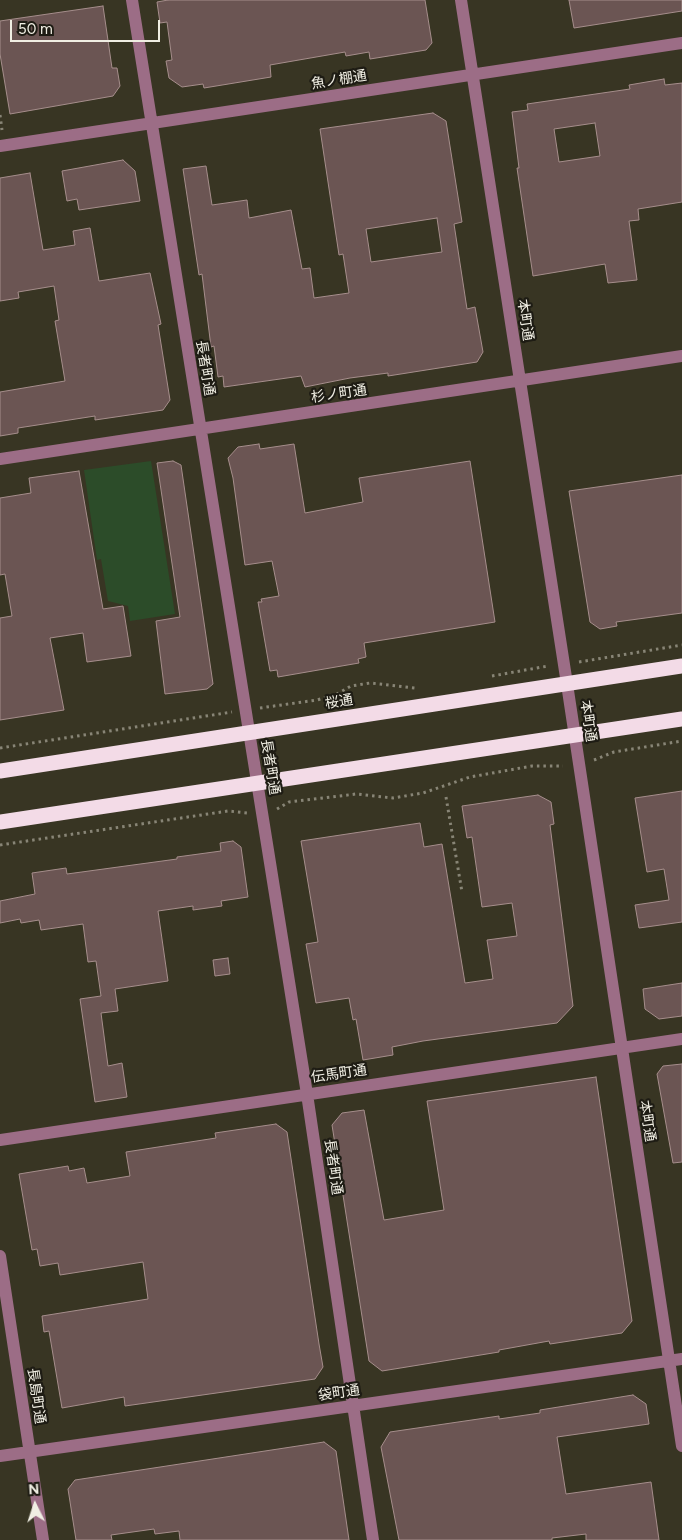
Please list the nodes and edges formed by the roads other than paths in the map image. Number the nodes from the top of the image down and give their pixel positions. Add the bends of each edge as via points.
1 (132, 0) edge
2 (461, 0) edge
3 (682, 43) edge
4 (474, 75) junction
5 (153, 124) junction
6 (0, 146) edge
7 (682, 356) edge
8 (519, 382) junction
9 (199, 430) junction
10 (0, 459) edge
11 (682, 666) edge
12 (568, 684) junction
13 (682, 719) edge
14 (249, 732) junction
15 (575, 736) junction
16 (0, 771) edge
17 (258, 783) junction
18 (0, 822) edge
19 (682, 1040) edge
20 (621, 1048) junction
21 (307, 1094) junction
22 (0, 1140) edge
23 (0, 1256) edge
24 (682, 1359) edge
25 (668, 1361) junction
26 (353, 1406) junction
27 (682, 1446) edge
28 (29, 1451) junction
29 (0, 1456) edge
30 (43, 1540) edge
31 (373, 1540) edge

1 - 5 street, 長者町通
2 - 4 street, 本町通
3 - 4 street, 魚ノ棚通
4 - 5 street, 魚ノ棚通
4 - 8 street, 本町通
5 - 6 street, 魚ノ棚通
5 - 9 street, 長者町通
7 - 8 street, 杉ノ町通
8 - 9 street, 杉ノ町通
8 - 12 street, 本町通
9 - 10 street, 杉ノ町通
9 - 14 street, 長者町通
11 - 12 highway, 桜通
12 - 14 highway, 桜通
12 - 15 street, 本町通
13 - 15 highway
14 - 16 highway, 桜通
14 - 17 street, 長者町通
15 - 17 highway
15 - 20 street, 本町通
17 - 18 highway
17 - 21 street, 長者町通
19 - 20 street, 伝馬町通
20 - 21 street, 伝馬町通
20 - 25 street, 本町通
21 - 22 street, 伝馬町通
21 - 26 street, 長者町通
23 - 28 street, 長島町通
24 - 25 street, 袋町通
25 - 26 street, 袋町通
25 - 27 street, 本町通
26 - 28 street, 袋町通
26 - 31 street, 長者町通
28 - 29 street, 袋町通
28 - 30 street, 長島町通

